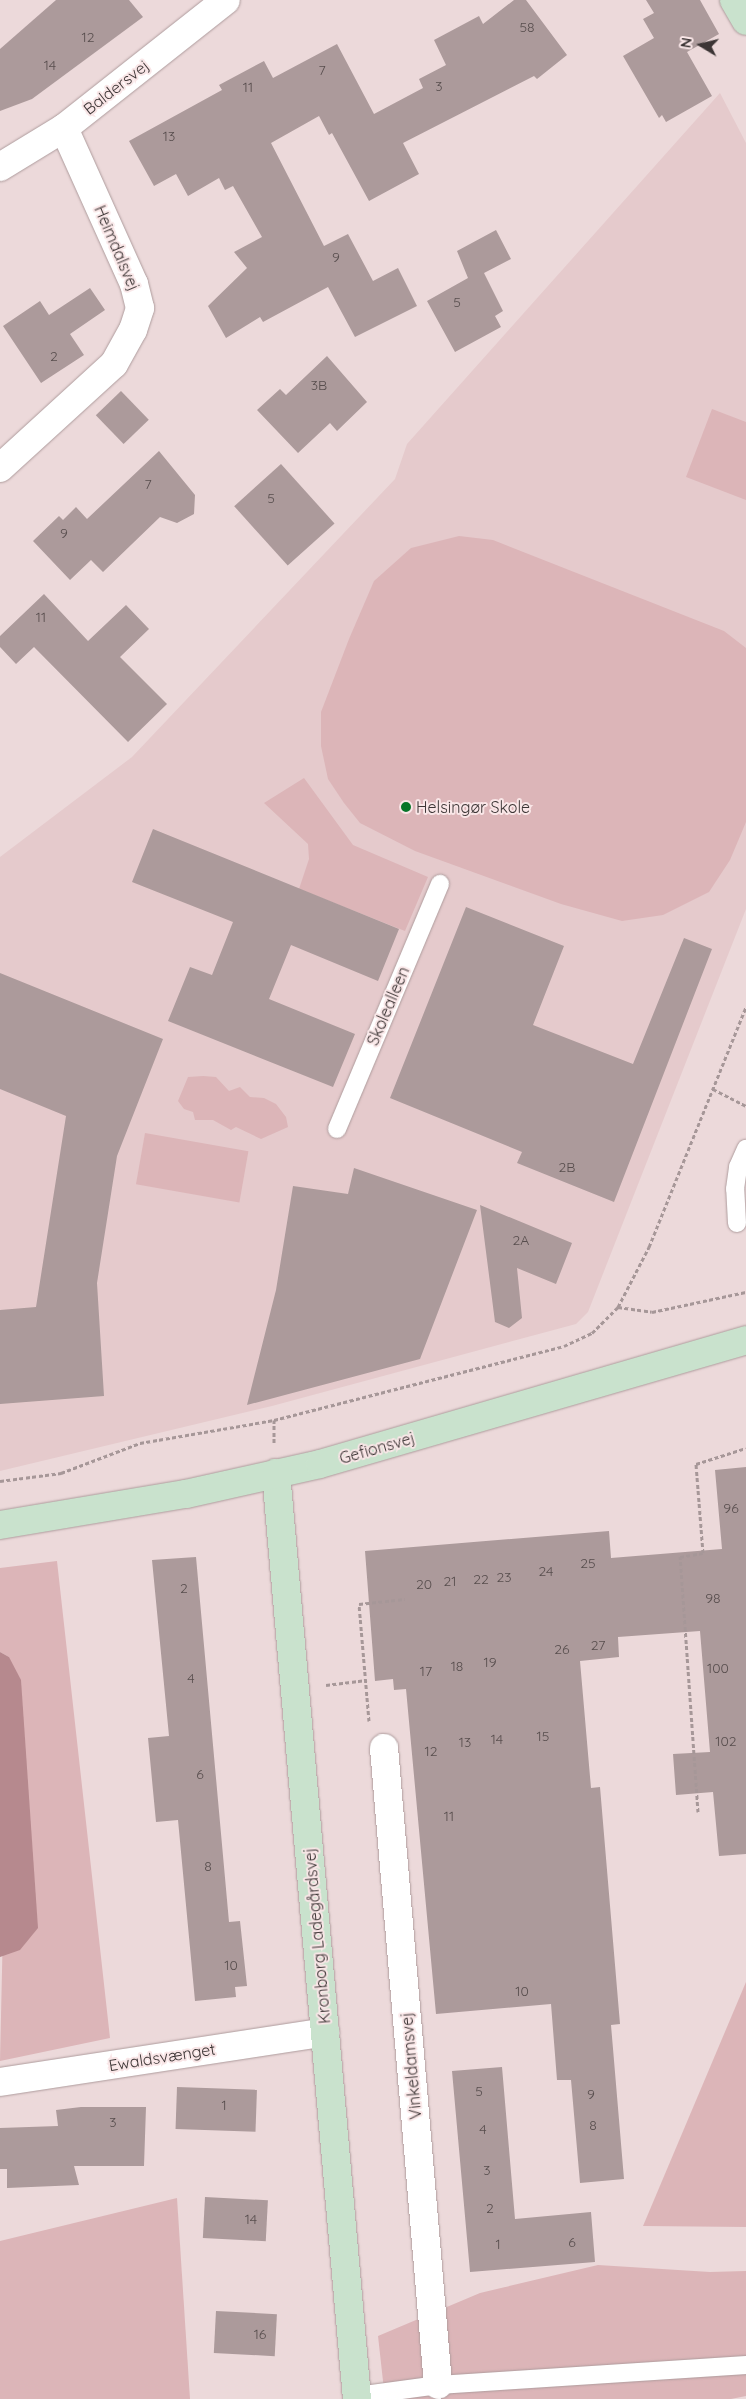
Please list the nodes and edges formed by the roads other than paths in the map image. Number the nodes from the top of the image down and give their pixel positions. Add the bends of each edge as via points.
1 (226, 0) edge
2 (734, 0) edge
3 (746, 21) edge
4 (64, 128) junction
5 (0, 167) edge
6 (0, 468) edge
7 (440, 884) dead end
8 (337, 1129) dead end
9 (746, 1149) edge
10 (737, 1224) dead end
11 (746, 1340) edge
12 (276, 1473) junction
13 (0, 1525) edge
14 (384, 1748) road end
15 (325, 2032) junction
16 (0, 2082) edge
17 (746, 2364) edge
18 (438, 2385) junction
19 (357, 2398) edge

1 - 4 street, Baldersvej
2 - 3 street
4 - 5 street, Baldersvej
4 - 6 street, Heimdalsvej via 134,284 140,308 133,330 114,364
7 - 8 lane, Skolealleen
9 - 10 lane via 738,1167 735,1188
11 - 12 street, Gefionsvej via 330,1462
12 - 13 street, Gefionsvej via 186,1494
12 - 15 street, Kronborg Ladegårdsvej
14 - 18 street, Vinkeldamsvej
15 - 16 street, Ewaldsvænget
15 - 19 street, Kronborg Ladegårdsvej
17 - 18 lane
18 - 19 lane

